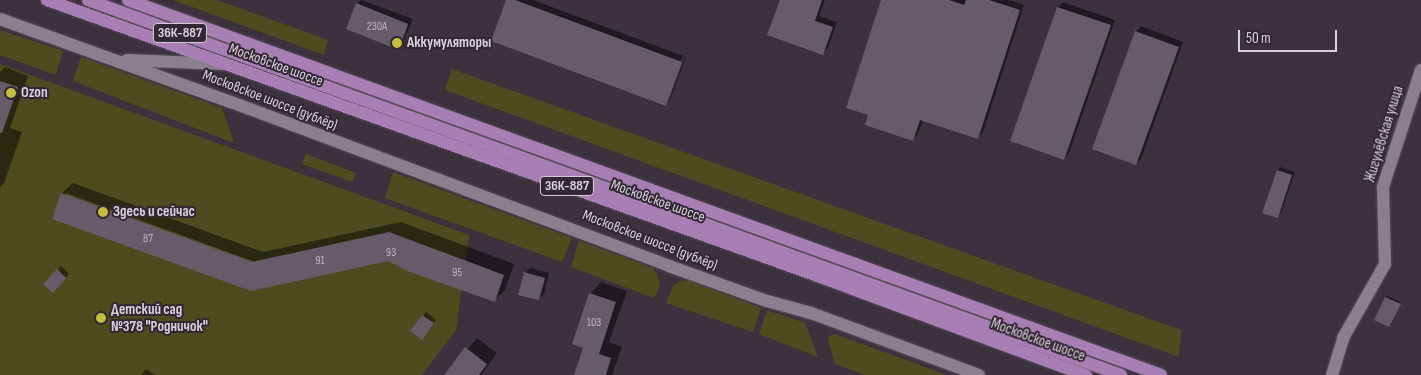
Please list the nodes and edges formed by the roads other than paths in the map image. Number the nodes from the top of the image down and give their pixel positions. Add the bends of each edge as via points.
1 (47, 0) edge
2 (88, 0) edge
3 (128, 0) edge
4 (0, 19) edge
5 (114, 59) junction
6 (226, 64) junction
7 (273, 66) junction
8 (1421, 70) edge
9 (978, 375) edge
10 (1086, 375) edge
11 (1121, 375) edge
12 (1161, 375) edge
13 (1332, 375) edge

1 - 6 main road, Московское шоссе / 36К-887
2 - 7 main road, Московское шоссе / 36К-887
3 - 12 main road, Московское шоссе / 36К-887
4 - 5 street, Московское шоссе (дублёр)
5 - 6 street, Московское шоссе (дублёр)
5 - 9 street, Московское шоссе (дублёр) via 678,269 811,313
6 - 7 street, Московское шоссе (дублёр)
6 - 10 main road, Московское шоссе / 36К-887
7 - 11 main road, Московское шоссе / 36К-887
8 - 13 street, Жигулёвская улица via 1383,187 1385,264 1343,338

